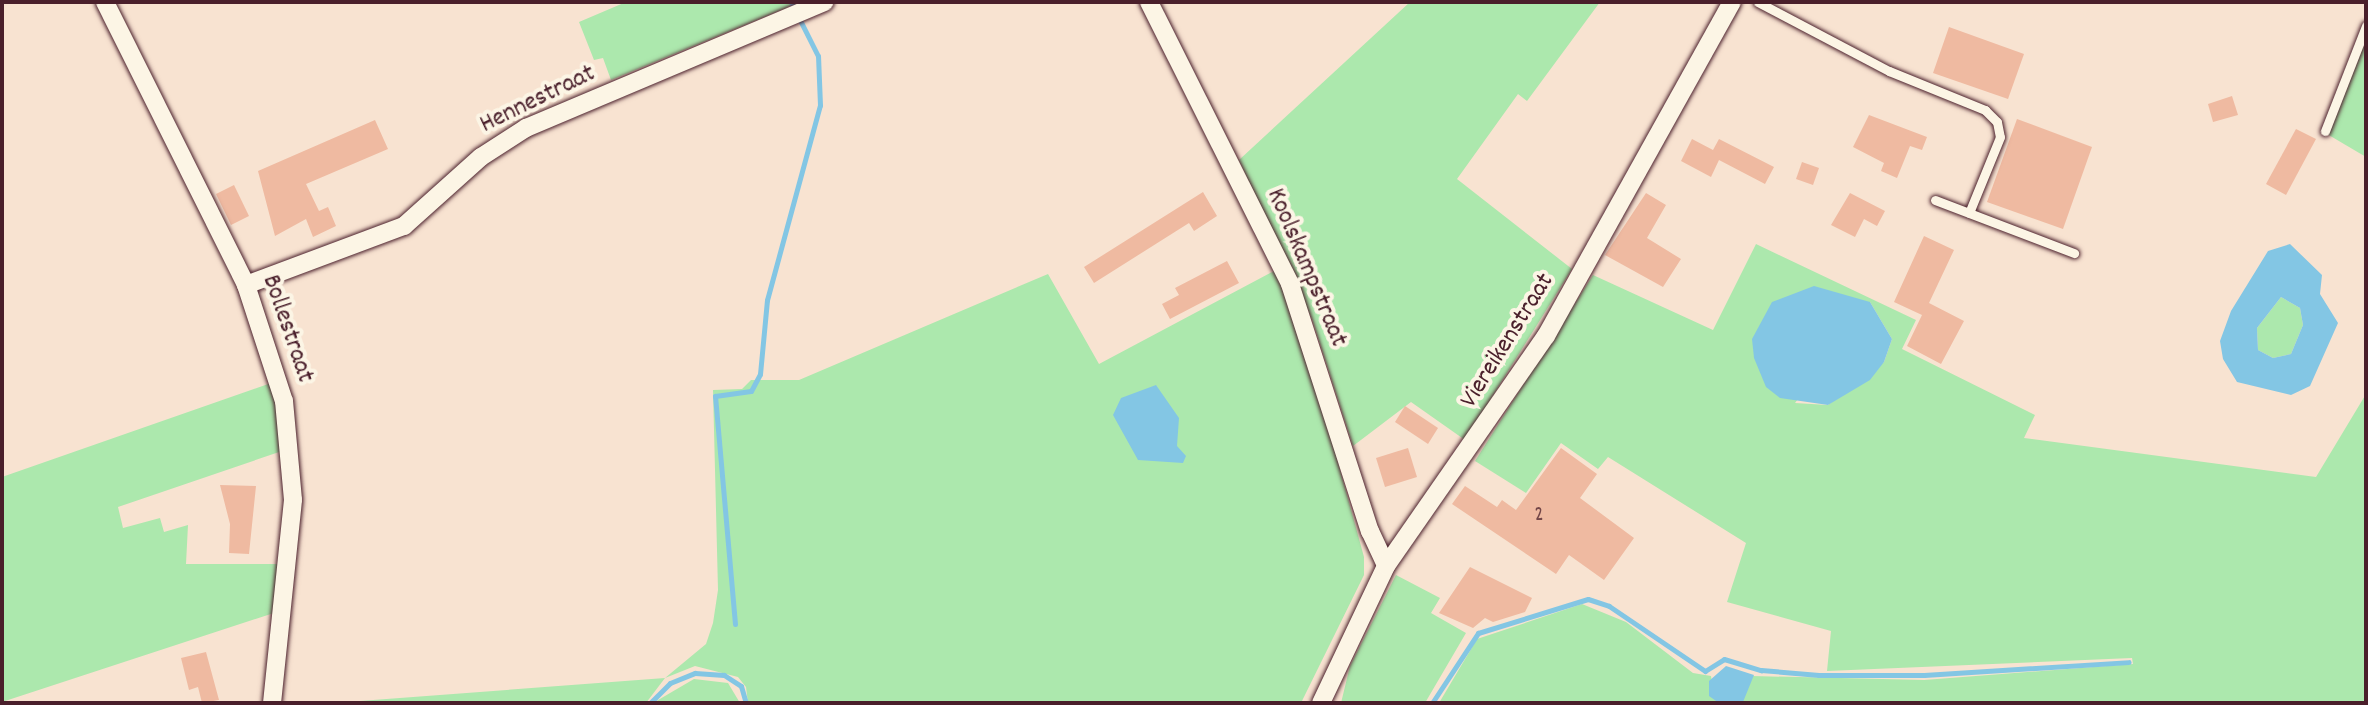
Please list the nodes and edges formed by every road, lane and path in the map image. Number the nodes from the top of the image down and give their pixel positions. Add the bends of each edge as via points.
1 (105, 2) edge
2 (825, 2) edge
3 (1149, 2) edge
4 (1732, 2) edge
5 (1758, 2) edge
6 (2366, 26) edge
7 (2325, 131) dead end
8 (1935, 200) dead end
9 (1969, 213) junction
10 (2074, 253) dead end
11 (246, 285) junction
12 (1386, 566) junction
13 (272, 703) edge
14 (1321, 703) edge

1 - 11 street, Bollestraat
2 - 11 street, Hennestraat via 526,128 481,157 404,226
3 - 12 street, Koolskampstraat via 1290,284
4 - 12 street, Viereikenstraat via 1546,336
5 - 9 lane via 1889,71 1985,110 1997,122 2000,137
6 - 7 lane
8 - 9 lane
9 - 10 lane
11 - 13 street, Bollestraat via 284,401 292,450 285,603
12 - 14 street, Viereikenstraat

